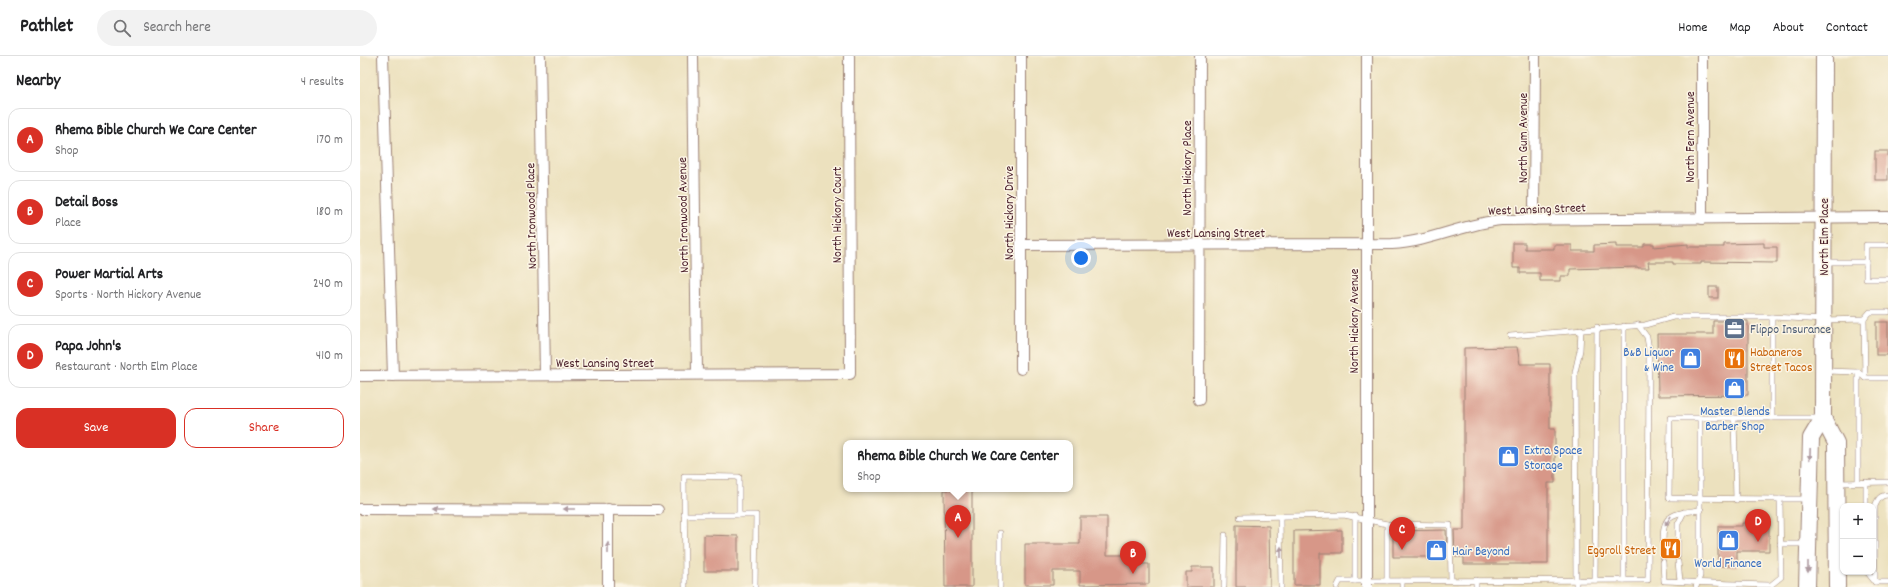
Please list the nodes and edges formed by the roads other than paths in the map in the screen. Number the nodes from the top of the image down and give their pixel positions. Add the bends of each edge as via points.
1 (383, 56) edge
2 (540, 56) edge
3 (693, 56) edge
4 (849, 56) edge
5 (1021, 56) edge
6 (1200, 56) edge
7 (1367, 56) edge
8 (1535, 56) edge
9 (1702, 56) edge
10 (1824, 56) edge
11 (1888, 217) edge
12 (1823, 218) junction
13 (1702, 219) junction
14 (1534, 220) junction
15 (1199, 244) junction
16 (1366, 244) junction
17 (1888, 244) edge
18 (1021, 245) junction
19 (1823, 262) junction
20 (1866, 262) junction
21 (1888, 279) edge
22 (1888, 312) edge
23 (1772, 317) junction
24 (1864, 319) junction
25 (1823, 320) junction
26 (1638, 325) junction
27 (1624, 326) junction
28 (1597, 327) junction
29 (1581, 329) junction
30 (1510, 336) dead end
31 (1021, 369) dead end
32 (1823, 371) junction
33 (1858, 372) junction
34 (697, 374) junction
35 (850, 374) joint
36 (545, 375) junction
37 (360, 376) edge
38 (392, 376) junction
39 (1865, 378) junction
40 (1888, 378) edge
41 (1199, 400) dead end
42 (1700, 418) junction
43 (1734, 418) junction
44 (1772, 418) junction
45 (1823, 418) junction
46 (1858, 482) junction
47 (1866, 482) junction
48 (1888, 482) edge
49 (1836, 483) junction
50 (1888, 495) edge
51 (1701, 498) junction
52 (1780, 499) junction
53 (1736, 500) junction
54 (1808, 500) junction
55 (1866, 503) edge
56 (360, 509) edge
57 (608, 509) junction
58 (658, 510) dead end
59 (1701, 510) junction
60 (1684, 512) junction
61 (684, 515) junction
62 (739, 515) junction
63 (1355, 516) junction
64 (1240, 517) dead end
65 (1280, 518) junction
66 (1366, 520) junction
67 (1387, 524) junction
68 (1000, 532) dead end
69 (1225, 535) dead end
70 (1780, 544) junction
71 (1808, 544) junction
72 (1869, 575) edge
73 (1387, 580) junction
74 (1402, 580) junction
75 (1451, 580) junction
76 (1476, 580) junction
77 (1576, 580) junction
78 (1595, 580) junction
79 (1624, 580) junction
80 (1355, 581) junction
81 (1680, 582) junction
82 (1875, 582) junction
83 (1888, 582) edge
84 (1367, 584) edge
85 (1696, 584) edge
86 (1730, 586) edge
87 (608, 587) edge
88 (685, 587) edge
89 (755, 587) edge
90 (1000, 587) edge
91 (1224, 587) edge
92 (1281, 587) edge
93 (1337, 587) edge
94 (1402, 587) edge
95 (1476, 587) edge
96 (1576, 587) edge
97 (1807, 587) edge
98 (1837, 587) edge

1 - 38 street
2 - 36 street, North Ironwood Place
3 - 34 street, North Ironwood Avenue
4 - 35 street, North Hickory Court
5 - 18 street, North Hickory Drive
6 - 15 street, North Hickory Place
7 - 16 street, North Hickory Avenue
8 - 14 street, North Gum Avenue
9 - 13 street, North Fern Avenue
10 - 12 main road, North Elm Place
11 - 12 street, West Lansing Street
12 - 13 street, West Lansing Street
12 - 19 main road, North Elm Place
13 - 14 street, West Lansing Street
14 - 16 street, West Lansing Street via 1490,221 1416,242
15 - 16 street, West Lansing Street
15 - 18 street, West Lansing Street
15 - 41 street, North Hickory Place
16 - 66 street, North Hickory Avenue
17 - 20 lane via 1866,245
18 - 31 street, North Hickory Drive
19 - 20 lane
19 - 25 main road, North Elm Place
20 - 21 lane via 1866,279
22 - 24 lane via 1870,312
23 - 25 lane
23 - 26 lane via 1673,317
23 - 44 lane
24 - 25 lane
24 - 39 lane
25 - 32 main road, North Elm Place
26 - 27 lane
26 - 79 lane via 1647,336 1649,350 1648,580
27 - 28 lane
27 - 79 lane
28 - 29 lane
28 - 78 lane
29 - 30 lane
29 - 77 lane via 1575,372
32 - 33 lane
32 - 45 main road, North Elm Place
33 - 39 lane
33 - 46 lane
34 - 35 street, West Lansing Street
34 - 36 street, West Lansing Street
36 - 38 street, West Lansing Street
37 - 38 street, West Lansing Street
39 - 40 lane
42 - 43 lane
42 - 51 lane
42 - 51 lane via 1670,418 1668,498
43 - 44 lane
43 - 53 lane
44 - 45 lane
45 - 49 main road, North Elm Place via 1836,443
45 -> 54 main road via 1811,438
46 - 47 lane
46 - 49 lane
47 - 48 lane
47 - 55 lane
49 - 98 main road, North Elm Place
50 - 82 lane via 1882,495 1875,506
51 - 53 lane
51 - 59 lane
52 - 53 lane
52 - 54 lane
52 - 70 lane
54 - 71 main road
57 -> 56 street
57 - 58 street
87 -> 57 street
59 - 60 lane
59 - 85 lane via 1700,576
60 - 81 lane via 1678,524
60 -> 81 lane via 1672,514 1664,529 1664,581
61 - 62 lane
61 - 62 lane via 684,476 739,476
61 - 88 lane
62 - 89 lane via 756,515
63 - 65 lane
63 - 66 lane
63 - 80 lane
64 - 65 lane
92 -> 65 lane
66 - 67 lane
66 - 84 street, North Hickory Avenue
67 - 73 lane
67 - 75 lane via 1450,525
68 - 90 lane
69 - 91 lane
70 - 71 lane
70 - 86 lane via 1781,577 1771,585
71 -> 97 main road
72 - 82 lane
73 - 74 lane
73 - 84 lane
74 - 75 lane
74 - 94 lane
75 - 76 lane
76 - 77 lane
76 - 95 lane
77 - 78 lane
77 - 96 lane
78 - 79 lane
80 - 84 lane
80 - 93 lane via 1340,581
81 - 85 lane
82 - 83 lane
85 - 86 lane

